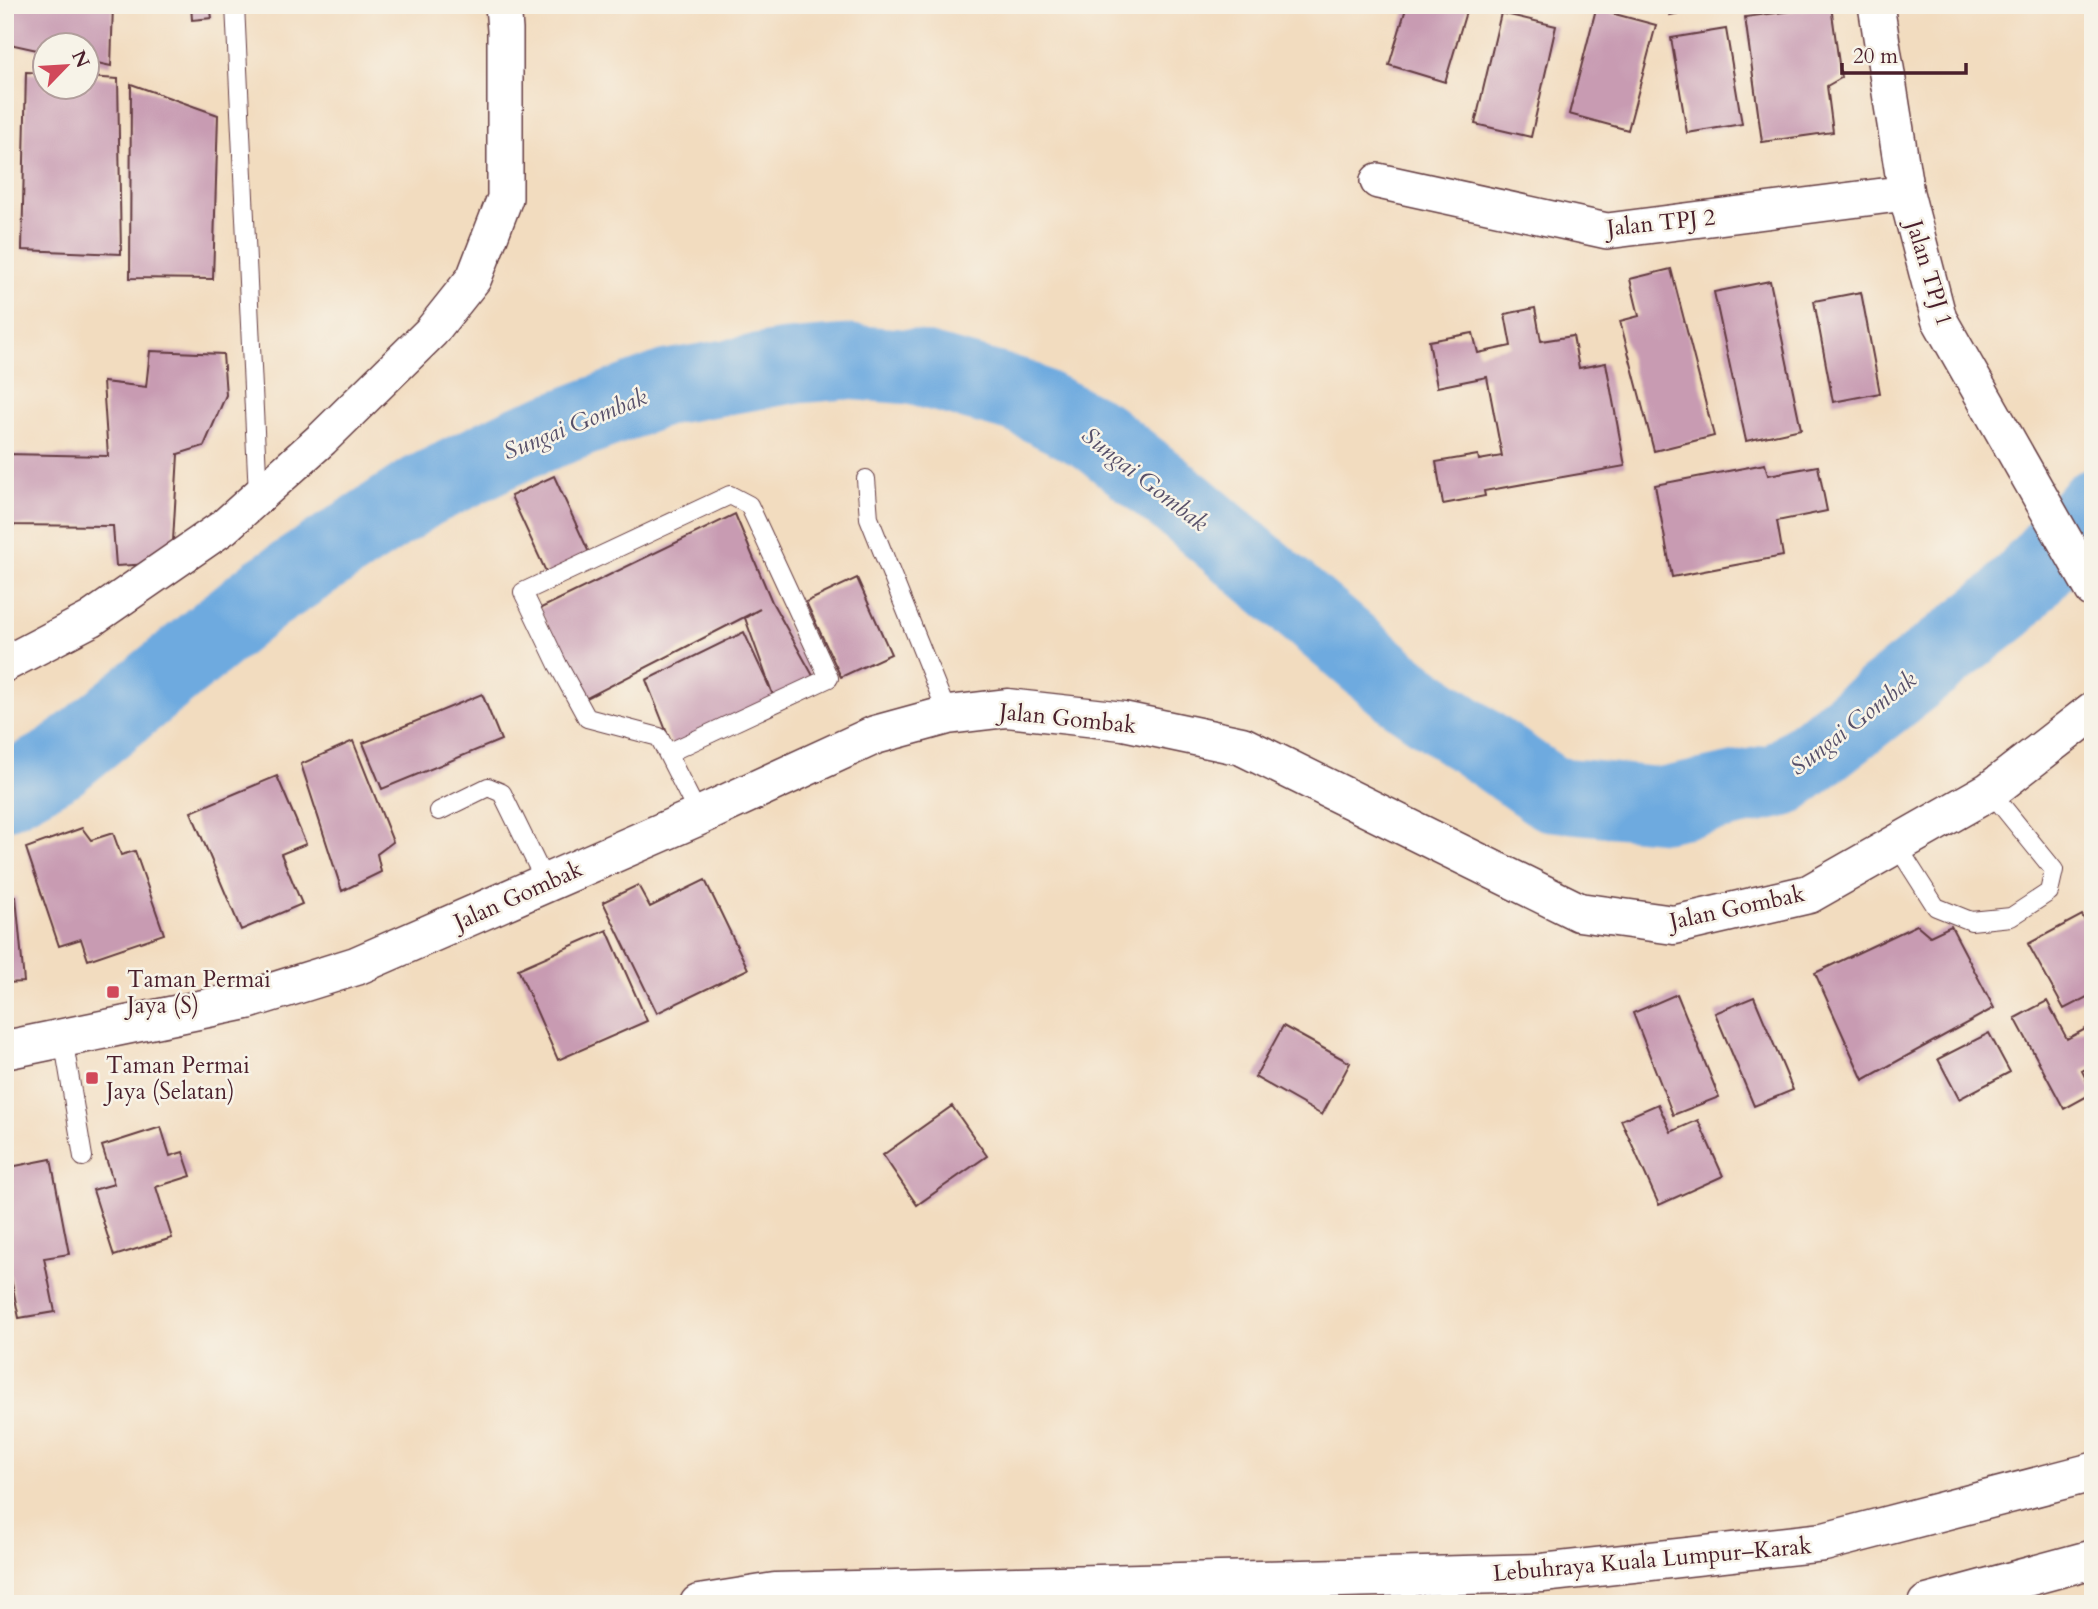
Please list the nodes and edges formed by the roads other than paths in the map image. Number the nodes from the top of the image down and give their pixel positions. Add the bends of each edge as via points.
1 (235, 5) edge
2 (503, 5) edge
3 (1876, 5) edge
4 (1378, 181) dead end
5 (1906, 192) junction
6 (866, 479) dead end
7 (258, 496) junction
8 (2093, 590) edge
9 (5, 664) edge
10 (2093, 711) edge
11 (948, 715) junction
12 (668, 753) junction
13 (1990, 791) junction
14 (439, 811) dead end
15 (699, 816) junction
16 (1896, 844) junction
17 (546, 883) junction
18 (63, 1038) junction
19 (5, 1049) edge
20 (83, 1157) dead end
21 (2093, 1472) edge
22 (2093, 1559) edge
23 (699, 1604) edge
24 (1927, 1604) edge

1 - 7 lane
2 - 7 street via 505,198 474,278 431,332
3 - 5 street, Jalan TPJ 1
4 - 5 street, Jalan TPJ 2 via 1606,231
5 - 8 street, Jalan TPJ 1 via 1939,319
6 - 11 lane via 869,518
7 - 9 street via 224,527 91,619
10 - 13 main road, Jalan Gombak
11 - 15 main road, Jalan Gombak via 875,734
11 - 16 main road, Jalan Gombak via 1007,708 1123,721 1242,746 1579,912 1593,914 1674,925 1809,894
12 - 12 lane via 829,678 749,505 730,495 523,592 587,718 659,737
12 - 15 lane
13 - 16 main road, Jalan Gombak
13 - 16 lane via 2054,870 2049,892 2011,917 1970,920 1936,908
14 - 17 lane via 488,788 502,793
15 - 17 main road, Jalan Gombak
17 - 18 main road, Jalan Gombak via 356,966 247,1000
18 - 19 main road, Jalan Gombak
18 - 20 lane
21 - 23 main road, Lebuhraya Kuala Lumpur–Karak via 1824,1542 1542,1573 775,1592
22 - 24 main road

